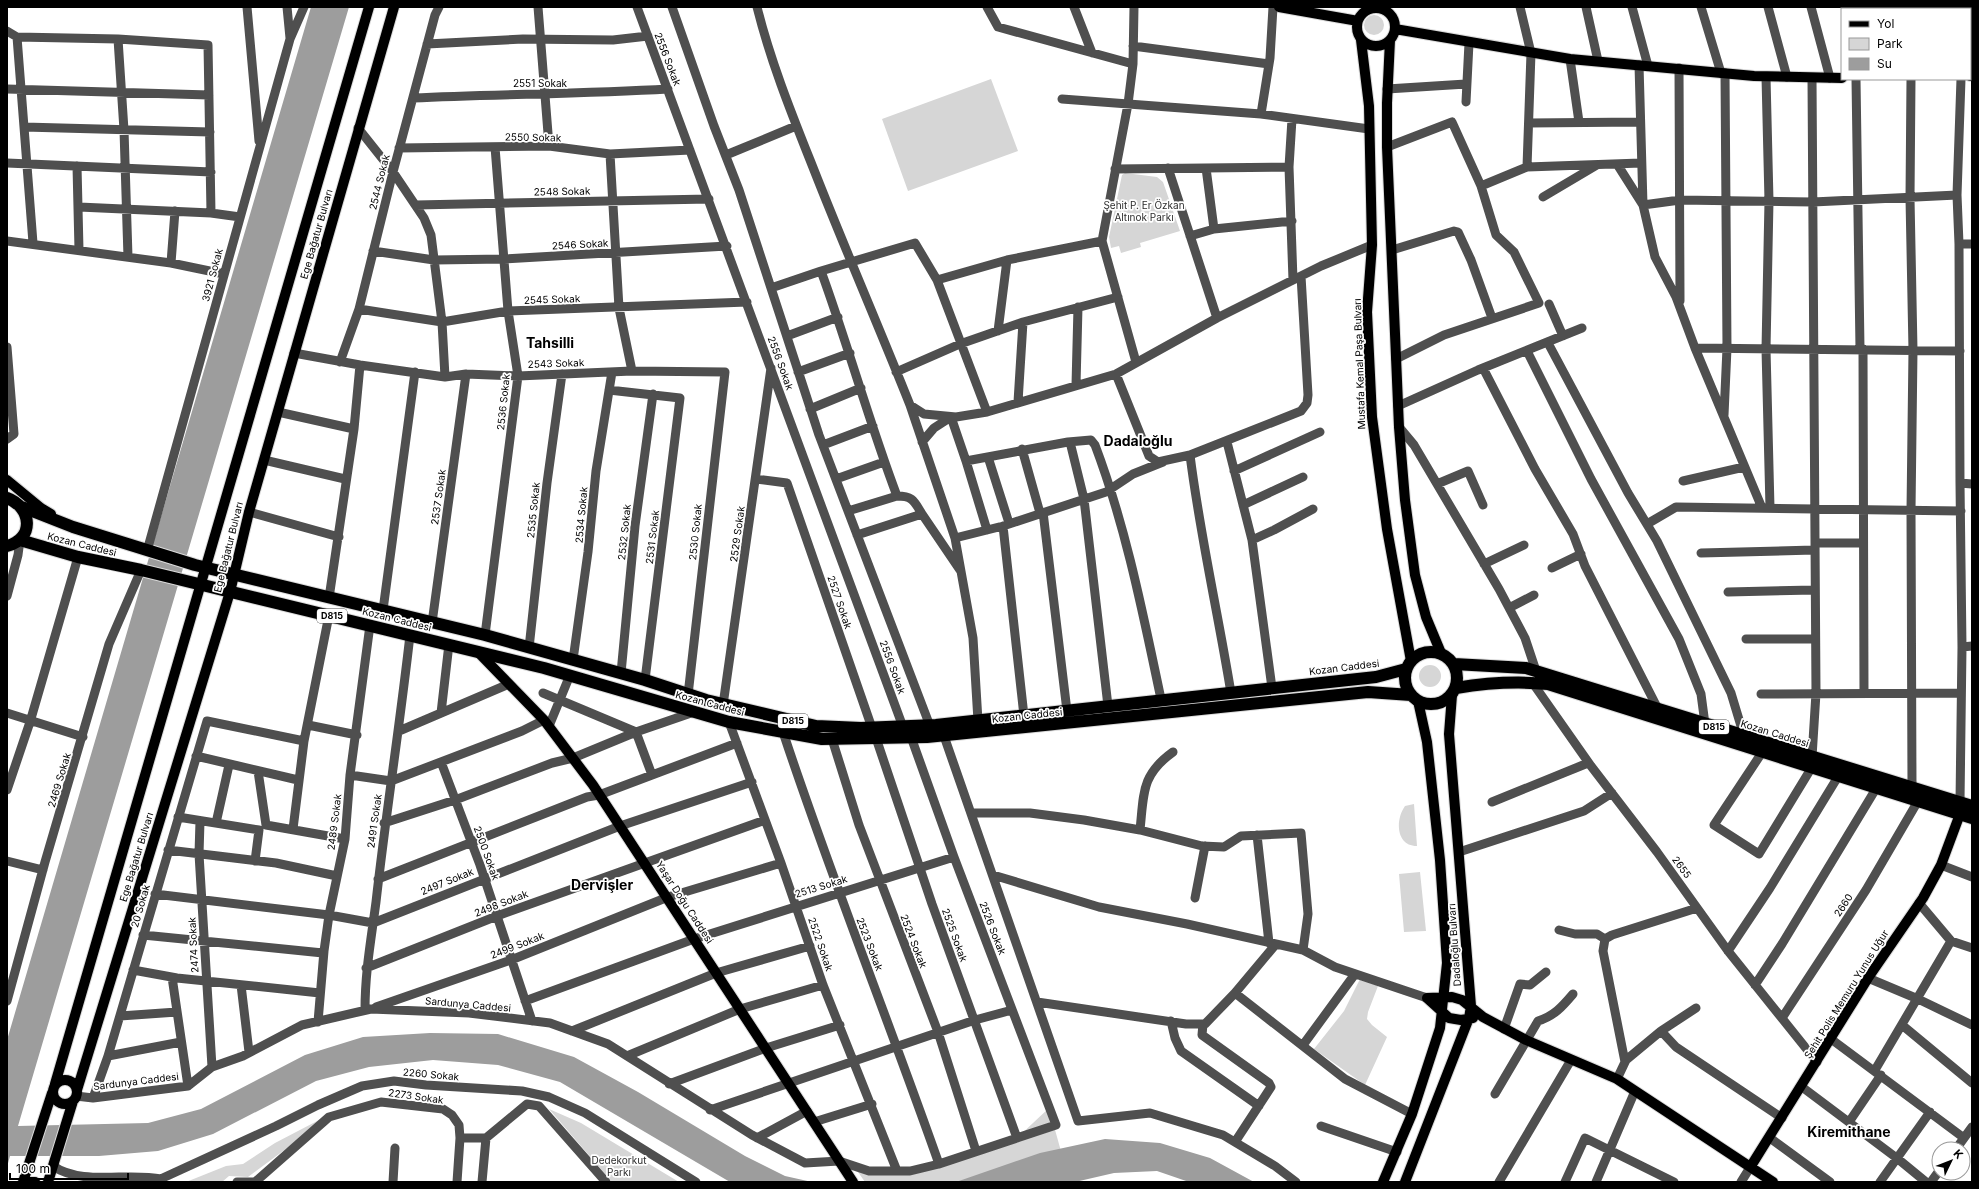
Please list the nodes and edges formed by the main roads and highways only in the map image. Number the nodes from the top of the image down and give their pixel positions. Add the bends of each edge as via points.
1 (369, 7) edge
2 (394, 7) edge
3 (1279, 7) edge
4 (1390, 7) edge
5 (1360, 14) edge
6 (1392, 18) junction
7 (1395, 29) junction
8 (1361, 40) junction
9 (1390, 40) junction
10 (1841, 78) edge
11 (7, 480) edge
12 (7, 488) edge
13 (7, 498) edge
14 (22, 507) junction
15 (73, 527) junction
16 (20, 540) junction
17 (7, 546) edge
18 (201, 566) junction
19 (235, 574) junction
20 (194, 583) junction
21 (230, 592) junction
22 (486, 636) junction
23 (482, 652) junction
24 (1441, 653) junction
25 (1454, 664) junction
26 (1408, 665) junction
27 (1534, 677) junction
28 (1454, 691) junction
29 (1415, 698) junction
30 (874, 733) junction
31 (1812, 762) junction
32 (1972, 806) edge
33 (1960, 808) junction
34 (1972, 818) edge
35 (1444, 997) junction
36 (1470, 1006) junction
37 (1442, 1012) junction
38 (1483, 1017) junction
39 (1469, 1018) junction
40 (54, 1088) junction
41 (76, 1096) junction
42 (1751, 1166) junction
43 (851, 1179) edge
44 (23, 1182) edge
45 (30, 1182) edge
46 (35, 1182) edge
47 (48, 1182) edge
48 (1383, 1182) edge
49 (1405, 1182) edge
50 (1773, 1182) edge

1 - 18 main road, Ege Bağatur Bulvarı
2 - 19 main road, Ege Bağatur Bulvarı via 249,512
3 - 5 main road
4 - 6 main road
5 - 6 main road via 1377,8
5 - 8 main road via 1357,28
6 - 7 main road
7 - 9 main road
7 - 10 main road via 1570,59 1766,77
8 - 9 main road via 1366,44 1379,46
8 - 26 main road, Mustafa Kemal Paşa Bulvarı via 1369,130 1372,245 1367,312 1372,417
9 - 24 main road via 1387,89 1388,147 1404,500 1415,575 1426,617
11 - 15 main road via 41,508
12 - 14 main road
13 - 14 highway, D815
14 - 15 highway, Kozan Caddesi / D815
14 - 16 highway via 27,520 24,535
15 - 18 highway, Kozan Caddesi / D815
16 - 17 highway
16 - 20 highway, Kozan Caddesi / D815 via 78,557
18 - 19 highway, Kozan Caddesi / D815
18 - 20 main road, Ege Bağatur Bulvarı
19 - 21 main road, Ege Bağatur Bulvarı
19 - 22 highway, Kozan Caddesi / D815
20 - 21 highway, Kozan Caddesi / D815
20 - 40 main road, Ege Bağatur Bulvarı
21 - 23 highway, Kozan Caddesi / D815
21 - 41 main road, Ege Bağatur Bulvarı
22 - 23 highway via 475,642
22 - 23 highway via 492,649
22 - 30 highway, Kozan Caddesi / D815 via 621,673 723,705 816,726
23 - 30 highway, Kozan Caddesi / D815 via 729,722 822,739
23 - 43 main road, Yaşar Doğu Caddesi via 547,723 599,795
24 - 25 highway
24 - 26 highway via 1424,652
25 - 27 highway, Kozan Caddesi / D815 via 1526,668
25 - 28 highway via 1458,680
26 - 29 highway via 1406,687
26 - 30 highway, Kozan Caddesi / D815 via 1376,677 903,727
27 - 28 highway, Kozan Caddesi / D815
27 - 31 highway, Kozan Caddesi / D815 via 1658,709 1744,736
27 - 31 highway, Kozan Caddesi / D815 via 1548,684 1763,751
28 - 29 highway via 1445,701 1436,704 1427,704
28 - 36 main road, Dadaloğlu Bulvarı via 1449,734
29 - 30 highway, Kozan Caddesi / D815 via 1368,692 944,736 911,737
29 - 35 main road, Dadaloğlu Bulvarı via 1427,742 1440,860 1447,964
31 - 33 highway, Kozan Caddesi / D815 via 1912,787
31 - 33 highway, Kozan Caddesi / D815 via 1839,775 1918,800
32 - 33 highway, Kozan Caddesi / D815
33 - 34 highway, Kozan Caddesi / D815
33 - 42 main road, Şehit Polis Memuru Yunus Uğur via 1941,865 1919,903 1868,978
35 - 36 main road via 1462,1000
35 - 37 main road, Dadaloğlu Bulvarı
35 - 37 main road via 1427,998
36 - 38 main road
36 - 39 main road, Dadaloğlu Bulvarı
37 - 39 main road via 1449,1018
37 - 48 main road, Dadaloğlu Bulvarı via 1440,1028 1412,1114
38 - 39 main road
38 - 42 main road via 1526,1040 1617,1079
39 - 49 main road, Dadaloğlu Bulvarı
40 - 41 main road via 56,1100 62,1104
40 - 41 main road via 66,1079 73,1082
40 - 44 main road, Ege Bağatur Bulvarı
41 - 47 main road, Ege Bağatur Bulvarı
42 - 50 main road
45 - 46 main road

